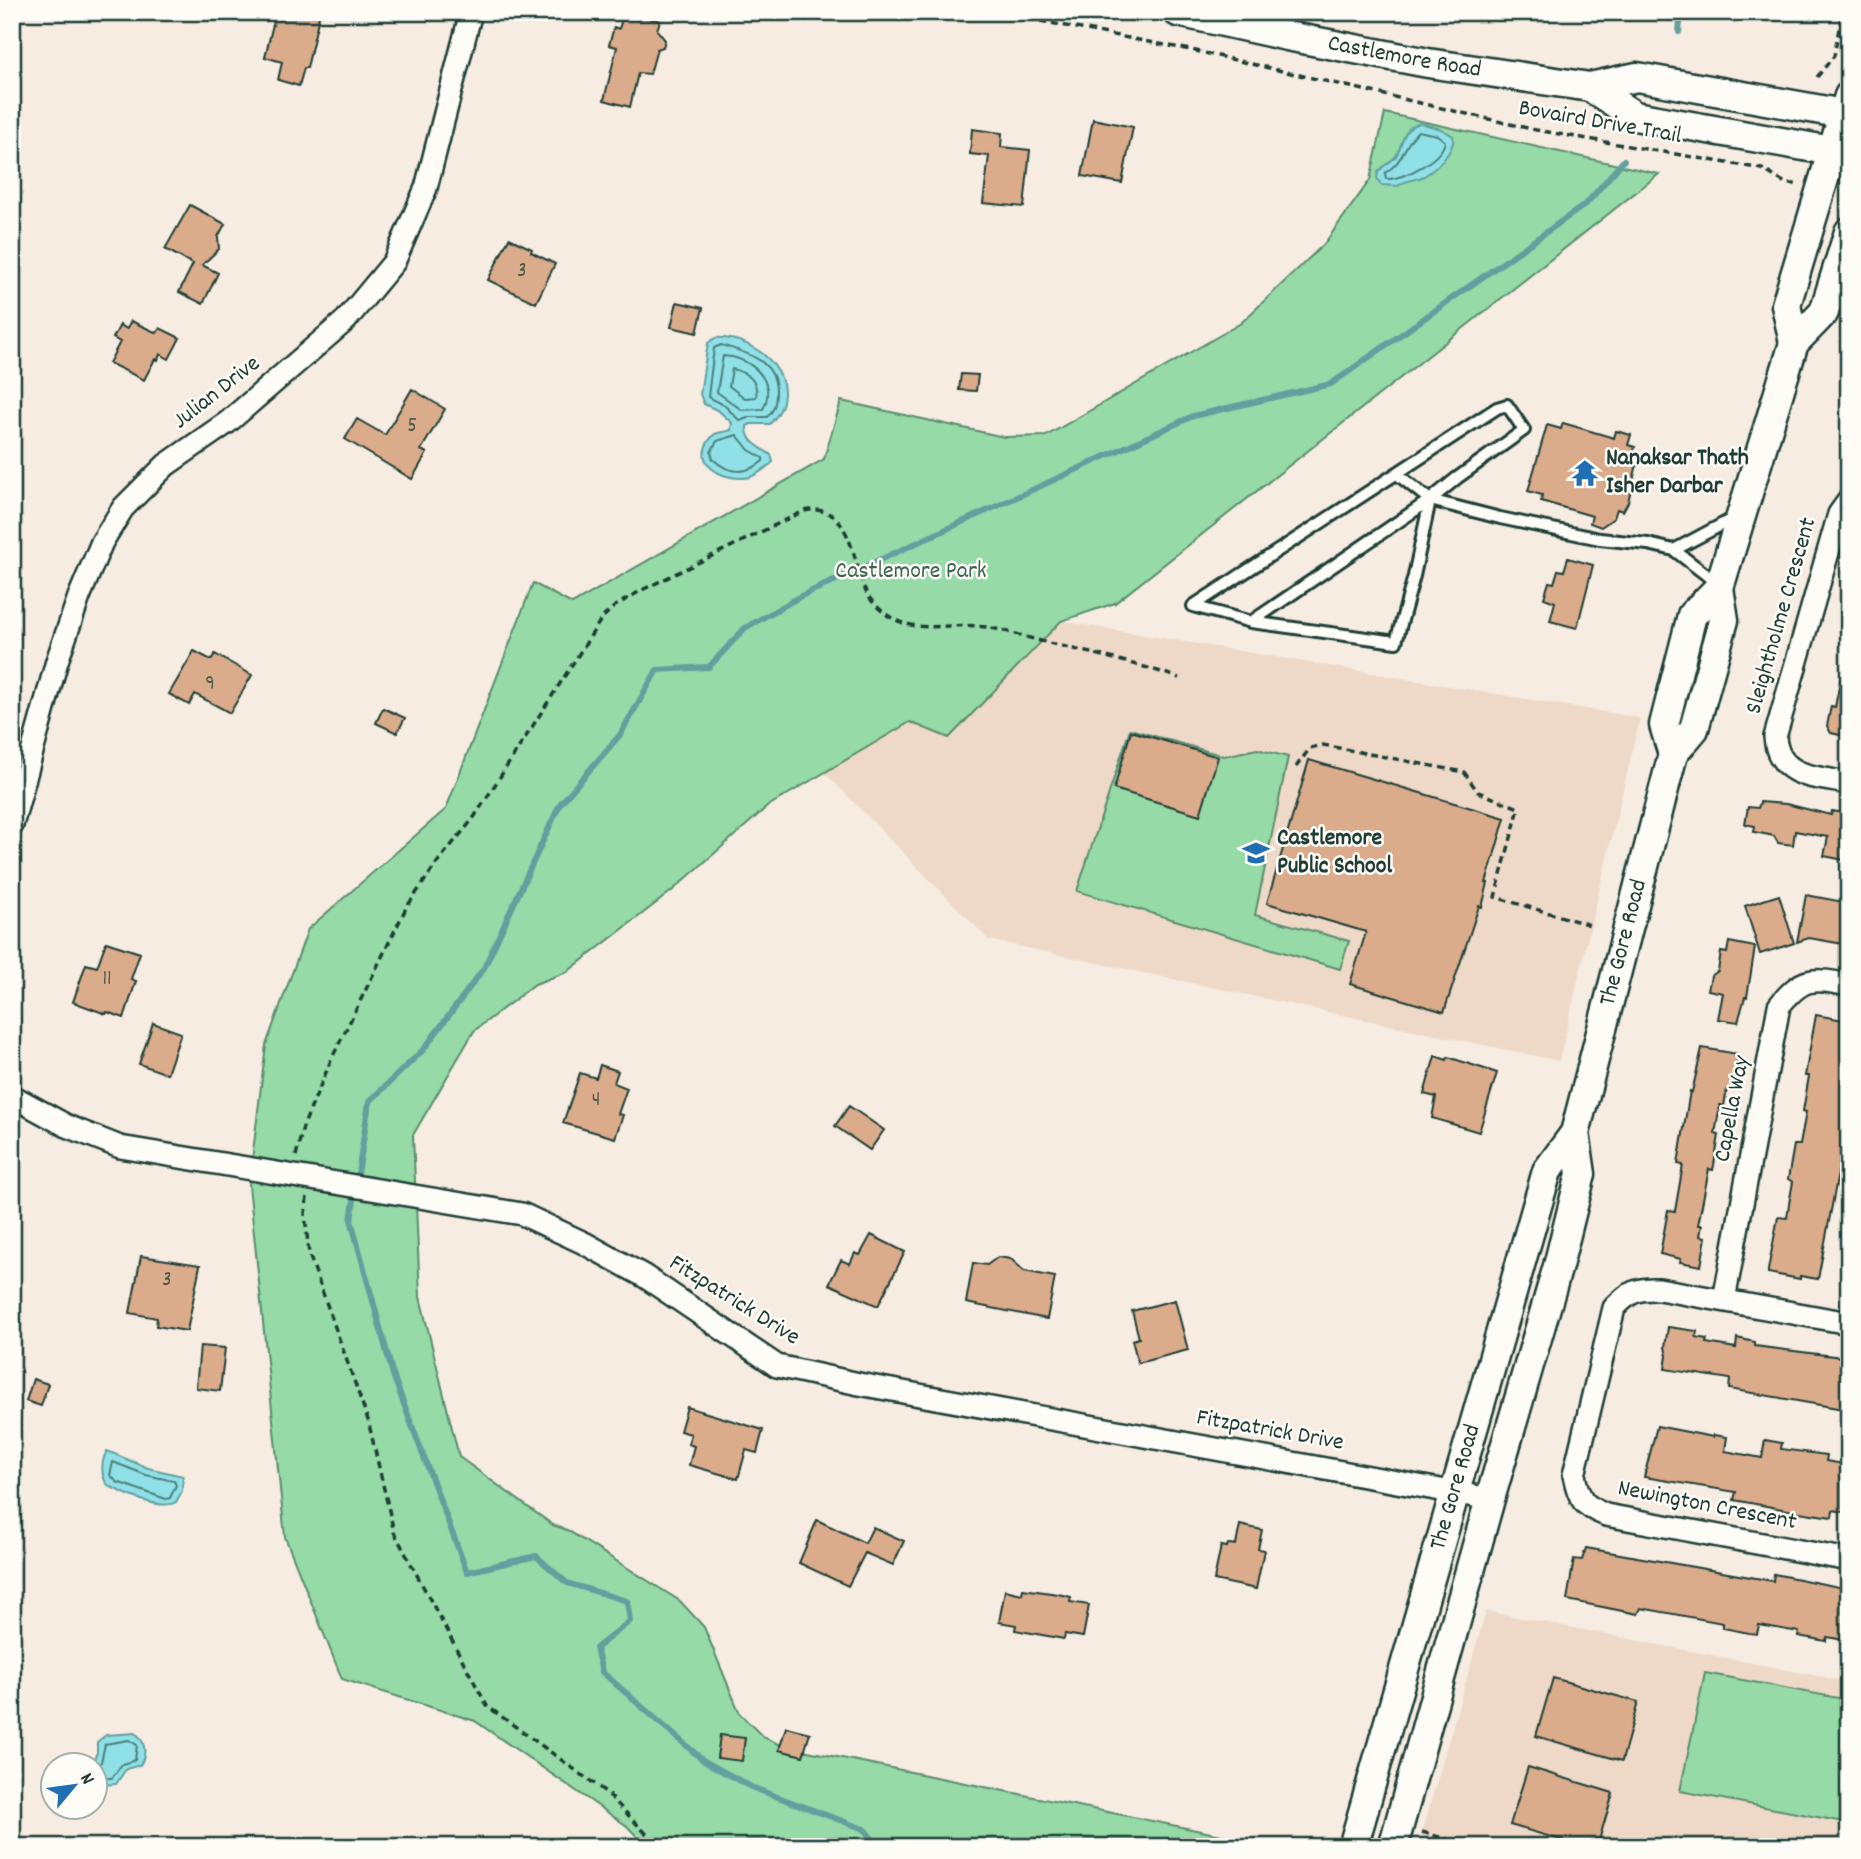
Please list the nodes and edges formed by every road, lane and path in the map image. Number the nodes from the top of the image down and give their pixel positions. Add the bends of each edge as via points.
1 (471, 12) edge
2 (993, 12) edge
3 (1178, 12) edge
4 (1842, 12) edge
5 (1817, 77) dead end
6 (1590, 87) junction
7 (1847, 108) edge
8 (1840, 153) edge
9 (1787, 184) dead end
10 (1849, 232) edge
11 (1794, 343) junction
12 (1397, 474) junction
13 (1430, 500) junction
14 (1849, 500) edge
15 (1742, 513) junction
16 (1674, 550) junction
17 (1719, 586) junction
18 (1251, 622) junction
19 (1179, 678) dead end
20 (1296, 767) dead end
21 (1849, 783) edge
22 (12, 825) edge
23 (1590, 925) dead end
24 (1849, 985) edge
25 (12, 1096) edge
26 (1575, 1133) junction
27 (301, 1176) junction
28 (1724, 1300) junction
29 (1849, 1322) edge
30 (1453, 1492) junction
31 (1490, 1499) junction
32 (1849, 1560) edge
33 (1420, 1831) dead end
34 (659, 1847) edge
35 (1353, 1847) edge
36 (1393, 1847) edge
37 (1474, 1847) edge

1 - 22 street, Julian Drive via 426,188 394,262 346,320 228,422 166,466 123,508 102,542 57,661
2 - 9 path, Bovaird Drive Trail via 1196,51 1536,131 1762,169
3 - 6 main road, Castlemore Road via 1428,63
4 - 5 path via 1834,56
6 - 7 main road, Castlemore Road via 1637,77
6 - 8 main road, Castlemore Road via 1635,116
7 - 8 main road, The Gore Road
8 - 11 main road, The Gore Road via 1786,305
10 - 11 main road, The Gore Road via 1824,312
11 - 15 main road, The Gore Road
12 - 13 lane
12 - 13 lane via 1507,405 1524,430
12 - 18 lane via 1193,606
13 - 16 lane via 1600,539
13 - 18 lane
13 - 18 lane via 1395,642
14 - 21 street, Sleightholme Crescent via 1839,514 1774,737 1789,769
15 - 16 lane
15 - 17 main road, The Gore Road
16 - 17 lane
17 - 26 main road, The Gore Road via 1724,620 1694,729 1673,754
19 - 27 path via 979,626 912,626 894,620 867,593 839,520 823,510 804,511 642,590 602,618 473,819 406,908 303,1127
20 - 23 path via 1310,748 1323,745 1464,772 1478,792 1519,808 1495,897
24 - 28 street, Capella Way via 1811,980 1793,988 1779,1006
25 - 27 street, Fitzpatrick Drive via 67,1126 120,1147
26 - 30 main road, The Gore Road via 1547,1171
26 - 31 main road, The Gore Road via 1581,1174
27 - 30 street, Fitzpatrick Drive via 523,1214 644,1276 777,1366
27 - 34 path via 309,1254 368,1420 394,1532 487,1706 607,1793
28 - 29 street, Newington Crescent
28 - 32 street, Newington Crescent via 1645,1288 1627,1294 1614,1308 1574,1475 1579,1496 1590,1509 1620,1519
30 - 31 street, Fitzpatrick Drive
30 - 35 main road, The Gore Road
31 - 36 main road, The Gore Road
33 - 37 path

